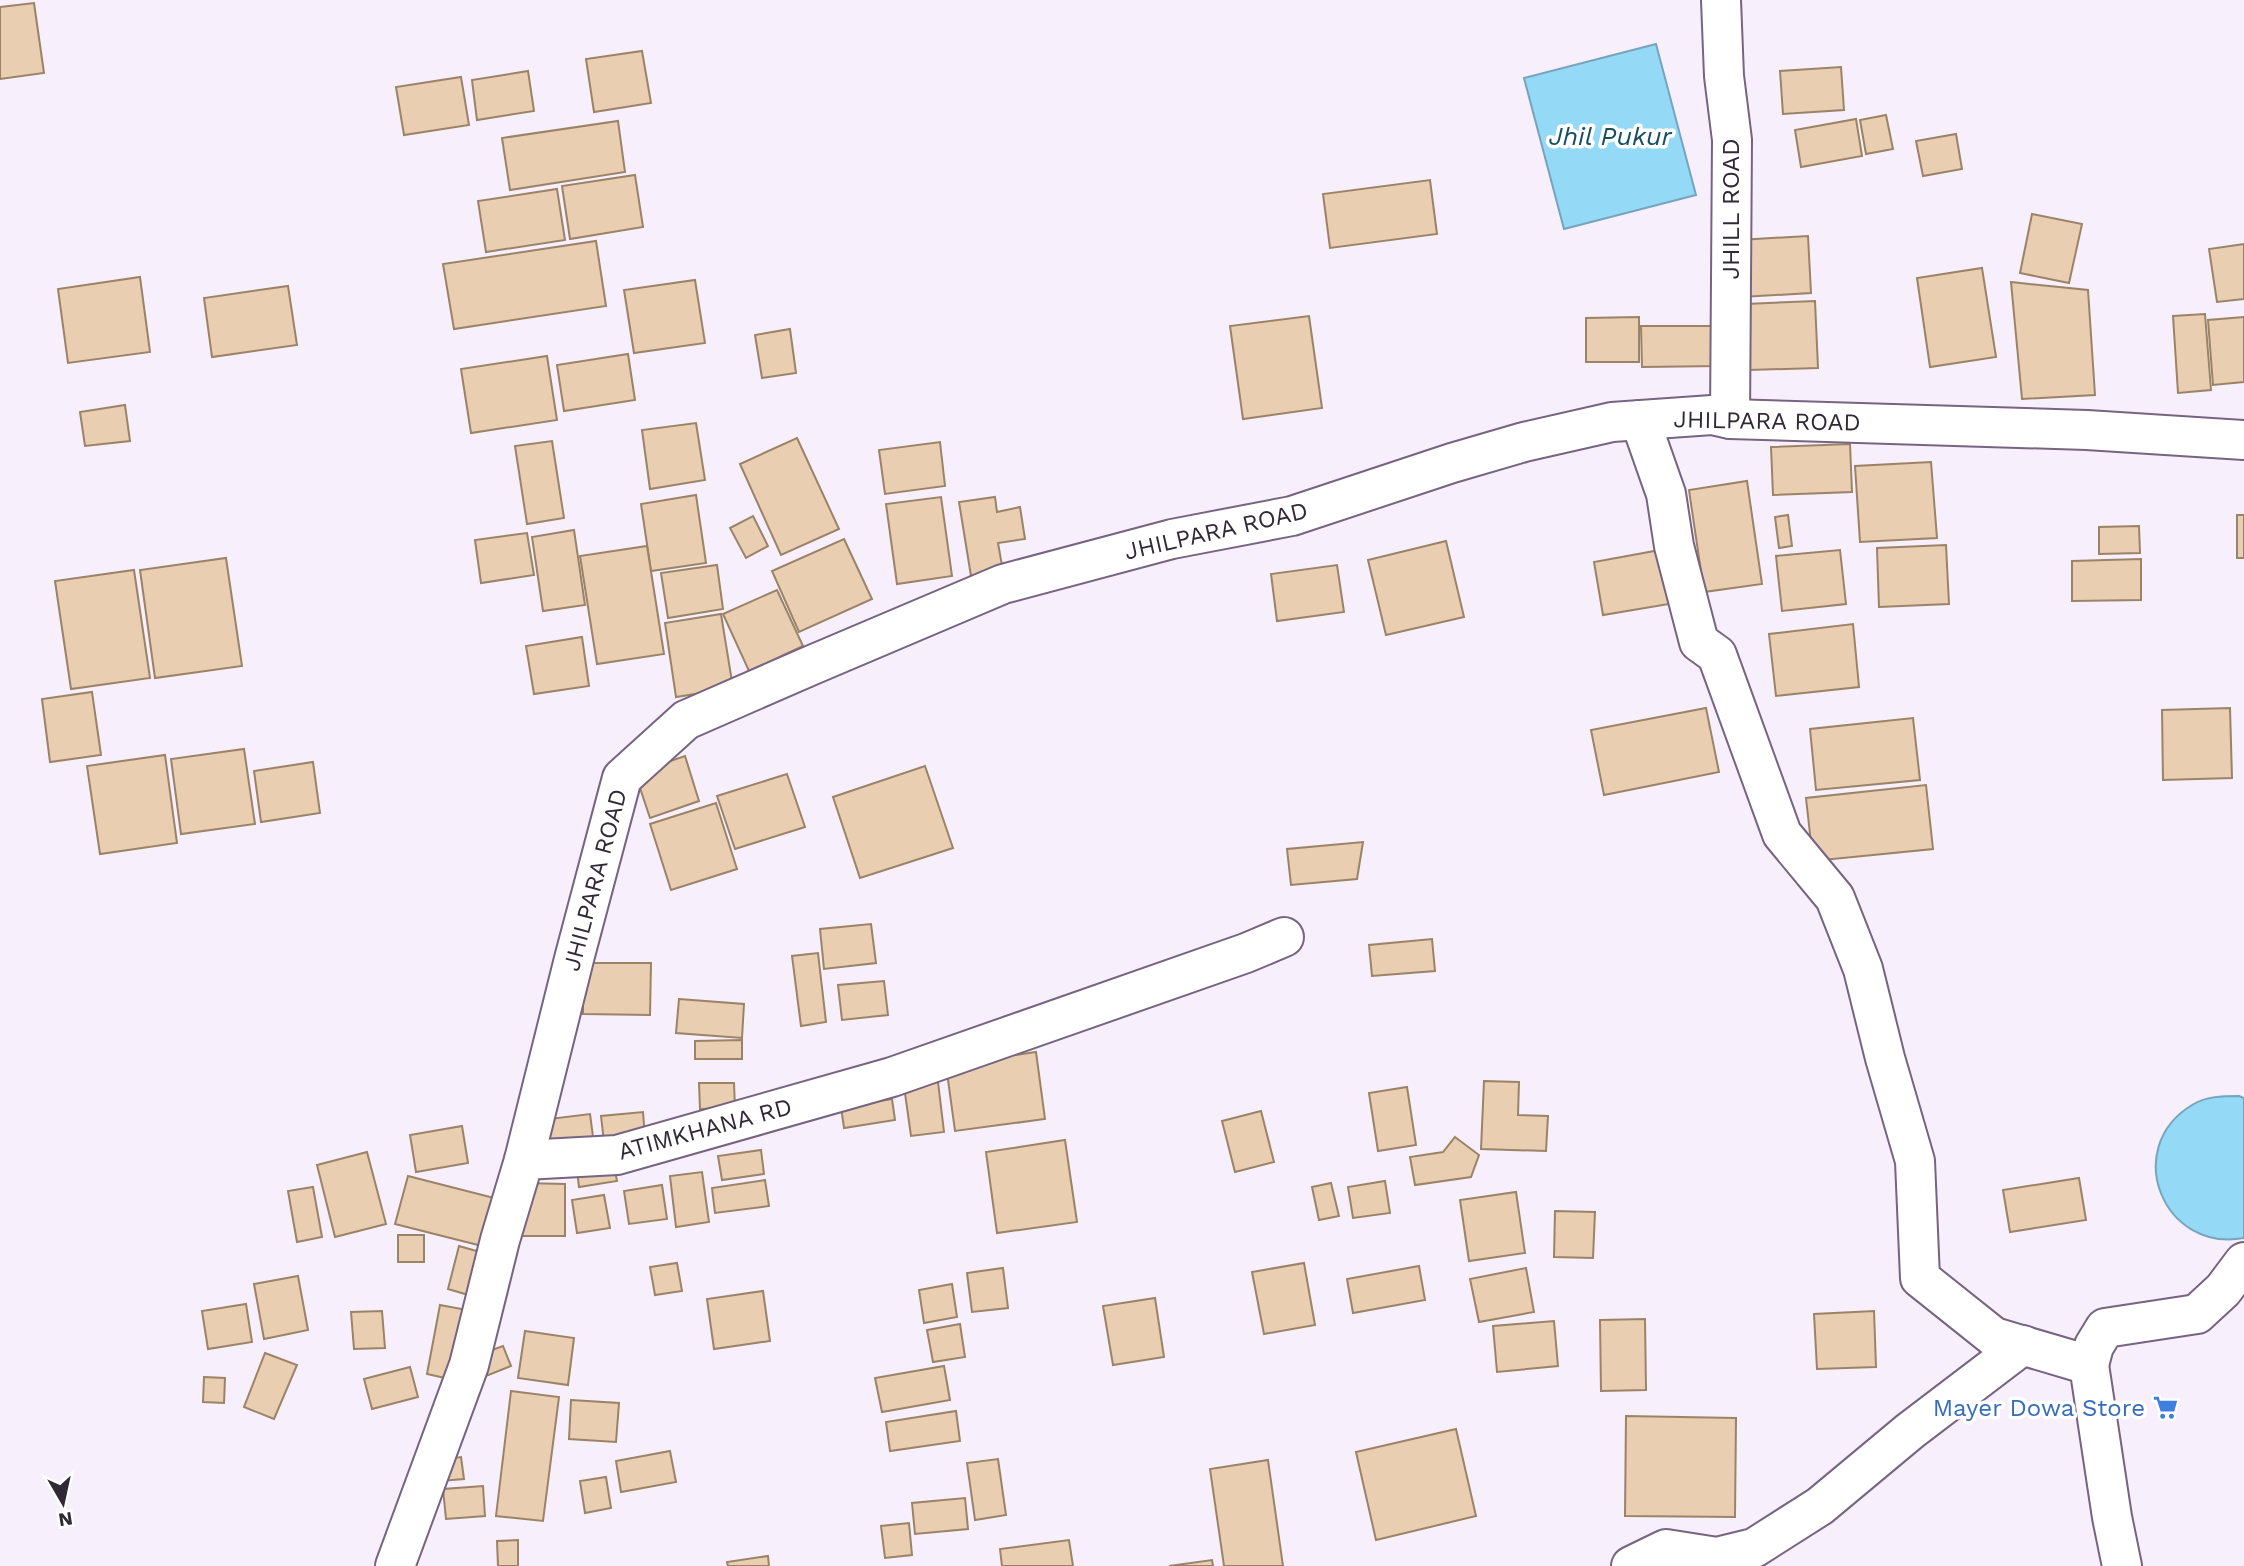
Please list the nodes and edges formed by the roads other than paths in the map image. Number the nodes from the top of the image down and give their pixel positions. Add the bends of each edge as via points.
1 (1721, 0) edge
2 (1730, 419) junction
3 (1640, 420) junction
4 (2244, 440) edge
5 (1284, 937) dead end
6 (1846, 971) dead end
7 (524, 1160) junction
8 (2244, 1262) edge
9 (1909, 1278) dead end
10 (2023, 1345) junction
11 (2089, 1365) junction
12 (395, 1566) edge
13 (1631, 1566) edge
14 (2122, 1566) edge

1 - 2 street, JHILL ROAD via 1732,140
2 - 3 street, JHILPARA ROAD via 1712,415
2 - 4 street, JHILPARA ROAD via 2087,430
3 - 7 street, JHILPARA ROAD via 1524,442 1292,516 1172,539 1003,584 686,720 622,778
3 - 10 street via 1666,494 1674,546 1699,642 1717,655 1782,834 1835,898 1863,969 1915,1161 1920,1278 1994,1337
5 - 7 street, ATIMKHANA RD via 892,1077 617,1155
6 - 9 street via 1903,1164
7 - 12 street via 469,1365
8 - 11 street via 2197,1314 2105,1328
10 - 11 street
10 - 13 street via 1820,1506 1754,1548 1717,1557 1666,1549
11 - 14 street

